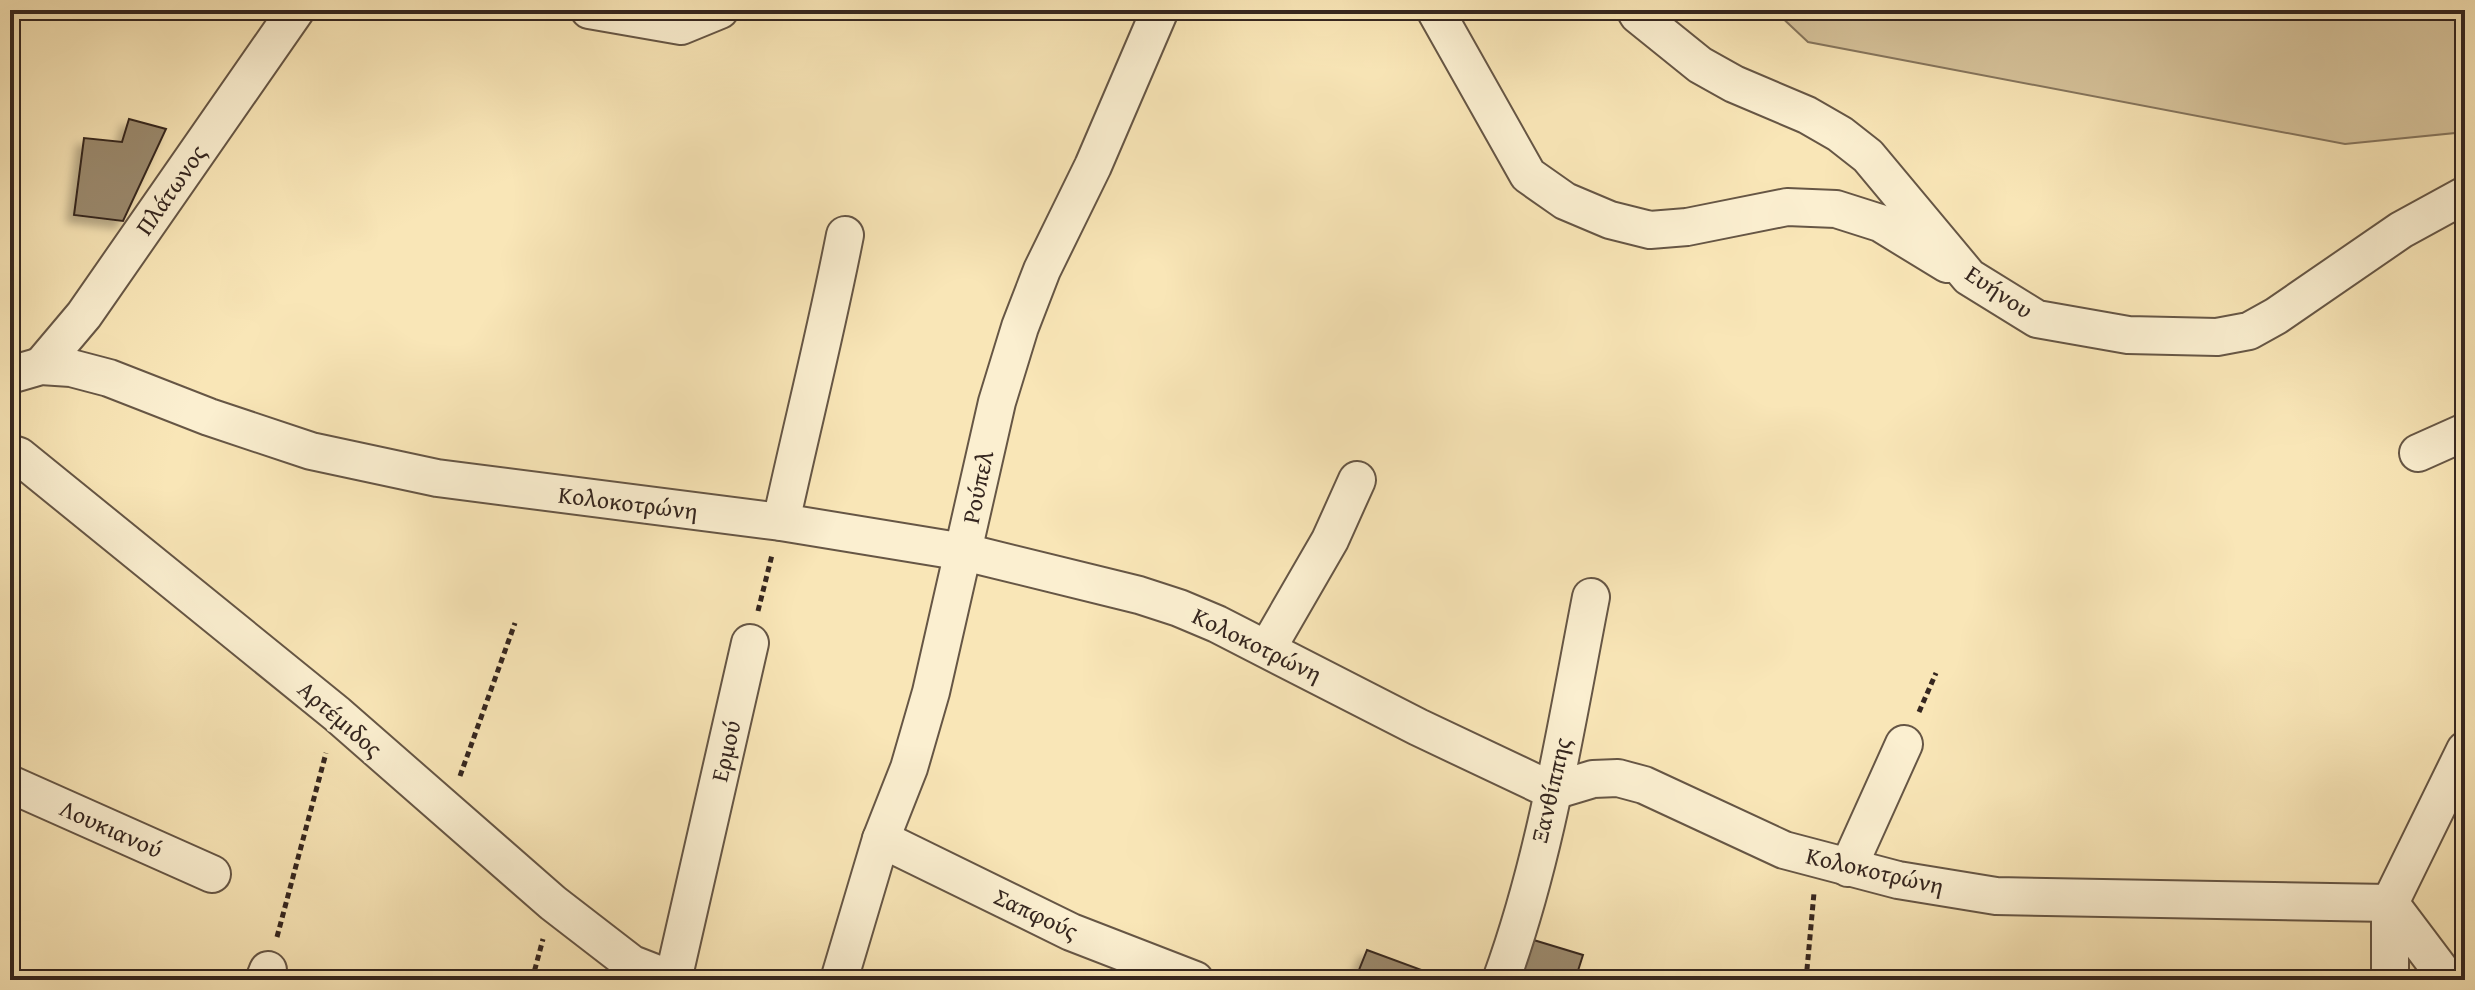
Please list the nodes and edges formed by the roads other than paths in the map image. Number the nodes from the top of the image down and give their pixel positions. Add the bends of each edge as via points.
1 (296, 10) edge
2 (589, 10) edge
3 (720, 10) edge
4 (1160, 10) edge
5 (1435, 10) edge
6 (1635, 10) edge
7 (2465, 195) edge
8 (845, 235) dead end
9 (1969, 277) junction
10 (25, 370) edge
11 (2465, 432) edge
12 (10, 453) edge
13 (2418, 453) dead end
14 (1357, 480) dead end
15 (781, 522) junction
16 (964, 552) junction
17 (1591, 597) dead end
18 (750, 643) road end
19 (1267, 649) junction
20 (1904, 744) dead end
21 (2465, 750) edge
22 (10, 784) edge
23 (1553, 791) junction
24 (881, 839) junction
25 (1832, 864) junction
26 (212, 874) dead end
27 (2390, 903) junction
28 (673, 980) edge
29 (839, 980) edge
30 (1195, 980) edge
31 (1501, 980) edge
32 (2390, 980) edge
33 (2448, 980) edge

1 - 10 street, Πλάτωνος via 84,315
2 - 3 street via 681,26
4 - 16 street, Ρούπελ via 1020,327 997,402
5 - 9 street via 1528,175 1565,201 1650,230 1787,207 1836,209 1880,223
6 - 9 street, Ευήνου via 1700,65 1807,115 1868,156
7 - 9 street, Ευήνου via 2401,230 2276,316 2249,331 2217,337 2128,335 2037,319
8 - 15 street
10 - 15 street, Κολοκοτρώνη via 71,368 109,378 311,451 423,475
11 - 13 street
12 - 28 street, Αρτέμιδος via 337,714 553,903 632,964
14 - 19 street via 1330,540
15 - 16 street, Κολοκοτρώνη
16 - 19 street, Κολοκοτρώνη via 1179,608
16 - 24 street, Ρούπελ via 931,692
17 - 23 street, Ξανθίππης
18 - 28 street, Ερμού
19 - 23 street, Κολοκοτρώνη
20 - 25 street
21 - 27 street
22 - 26 street, Λουκιανού
23 - 25 street, Κολοκοτρώνη via 1618,778 1784,850
23 - 31 street, Ξανθίππης
24 - 29 street, Ρούπελ
24 - 30 street, Σαπφούς via 1071,932
25 - 27 street, Κολοκοτρώνη via 1996,896
27 - 32 street
27 - 33 street

